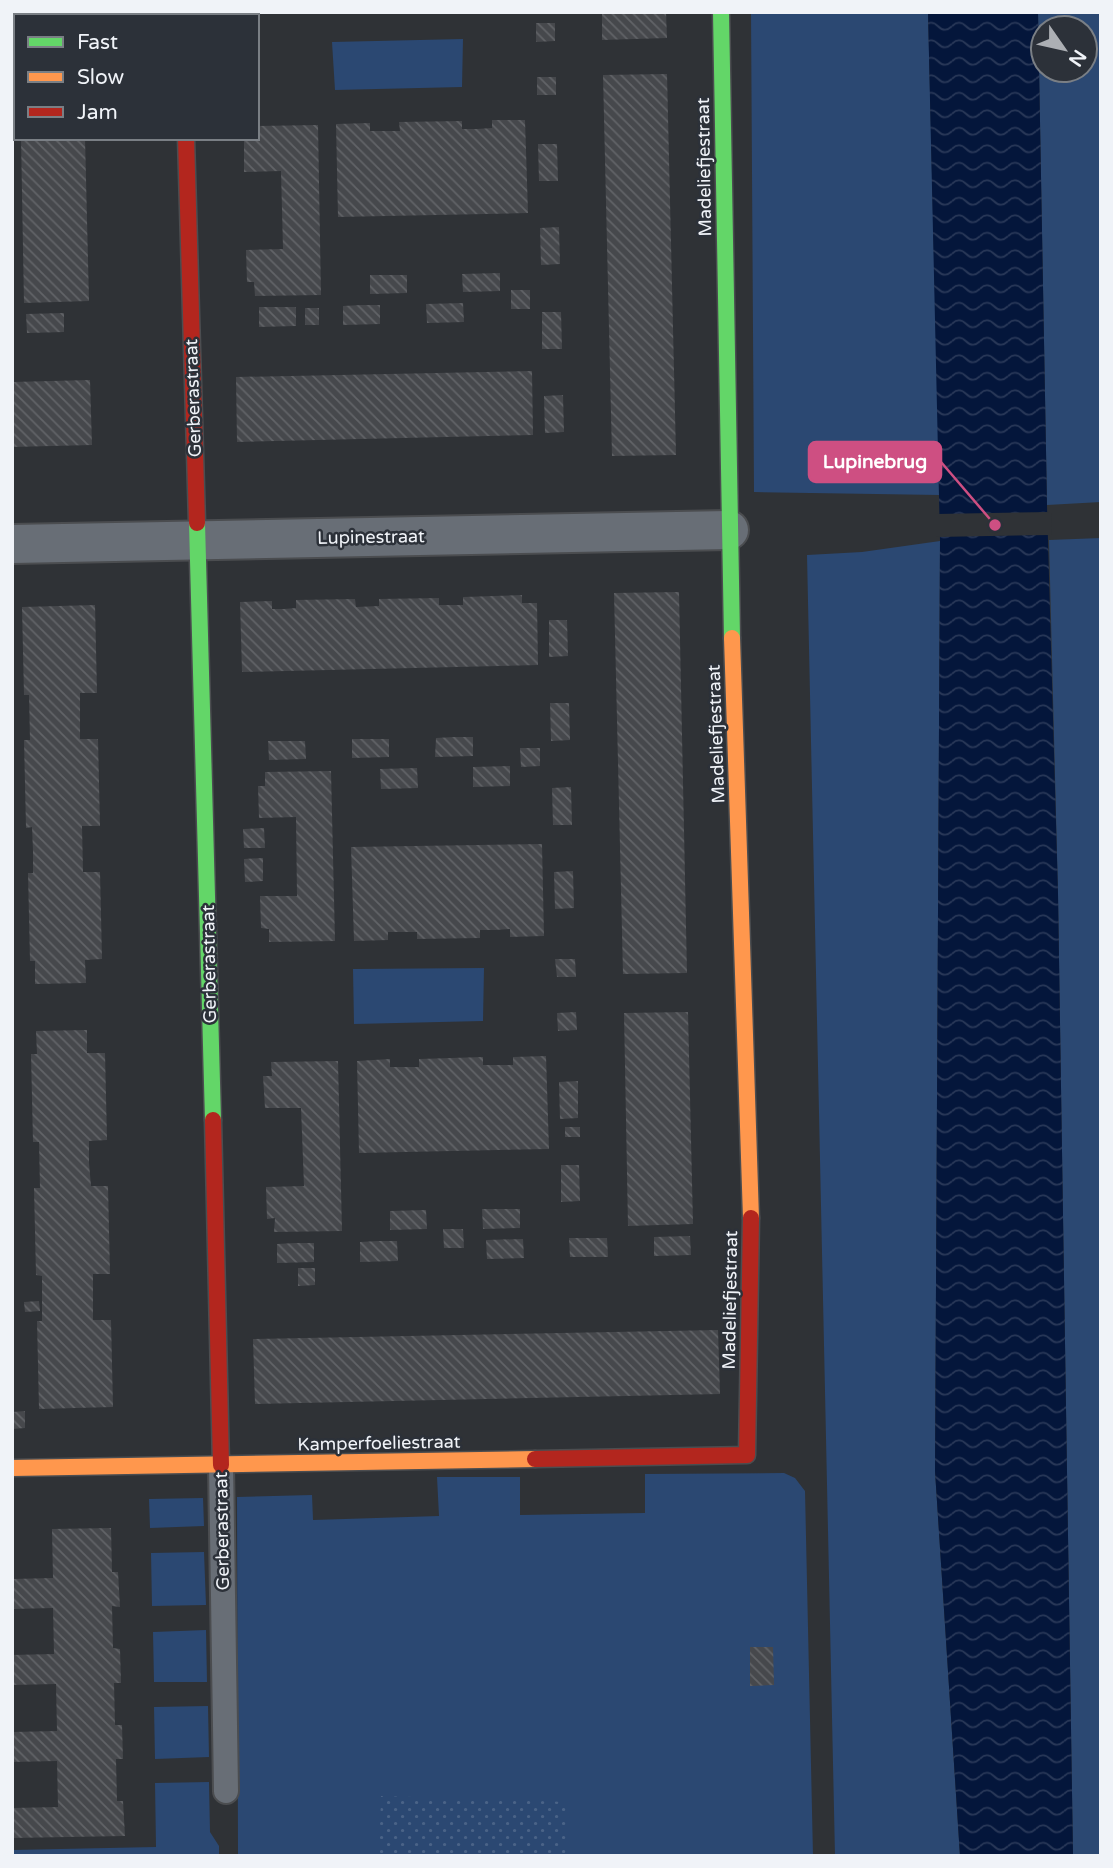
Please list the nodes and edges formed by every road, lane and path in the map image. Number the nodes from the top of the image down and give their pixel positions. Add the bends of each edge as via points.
1 (720, 12) edge
2 (186, 140) edge
3 (729, 530) junction
4 (197, 540) junction
5 (12, 544) edge
6 (747, 1455) joint
7 (220, 1465) junction
8 (12, 1468) edge
9 (226, 1791) dead end

1 - 3 street, Madeliefjestraat
2 - 4 street, Gerberastraat
3 - 4 street, Lupinestraat
3 - 6 street, Madeliefjestraat via 751,1231
4 - 5 street, Lupinestraat
4 - 7 street, Gerberastraat
6 - 7 street, Kamperfoeliestraat
7 - 8 street, Kamperfoeliestraat
7 - 9 lane, Gerberastraat

